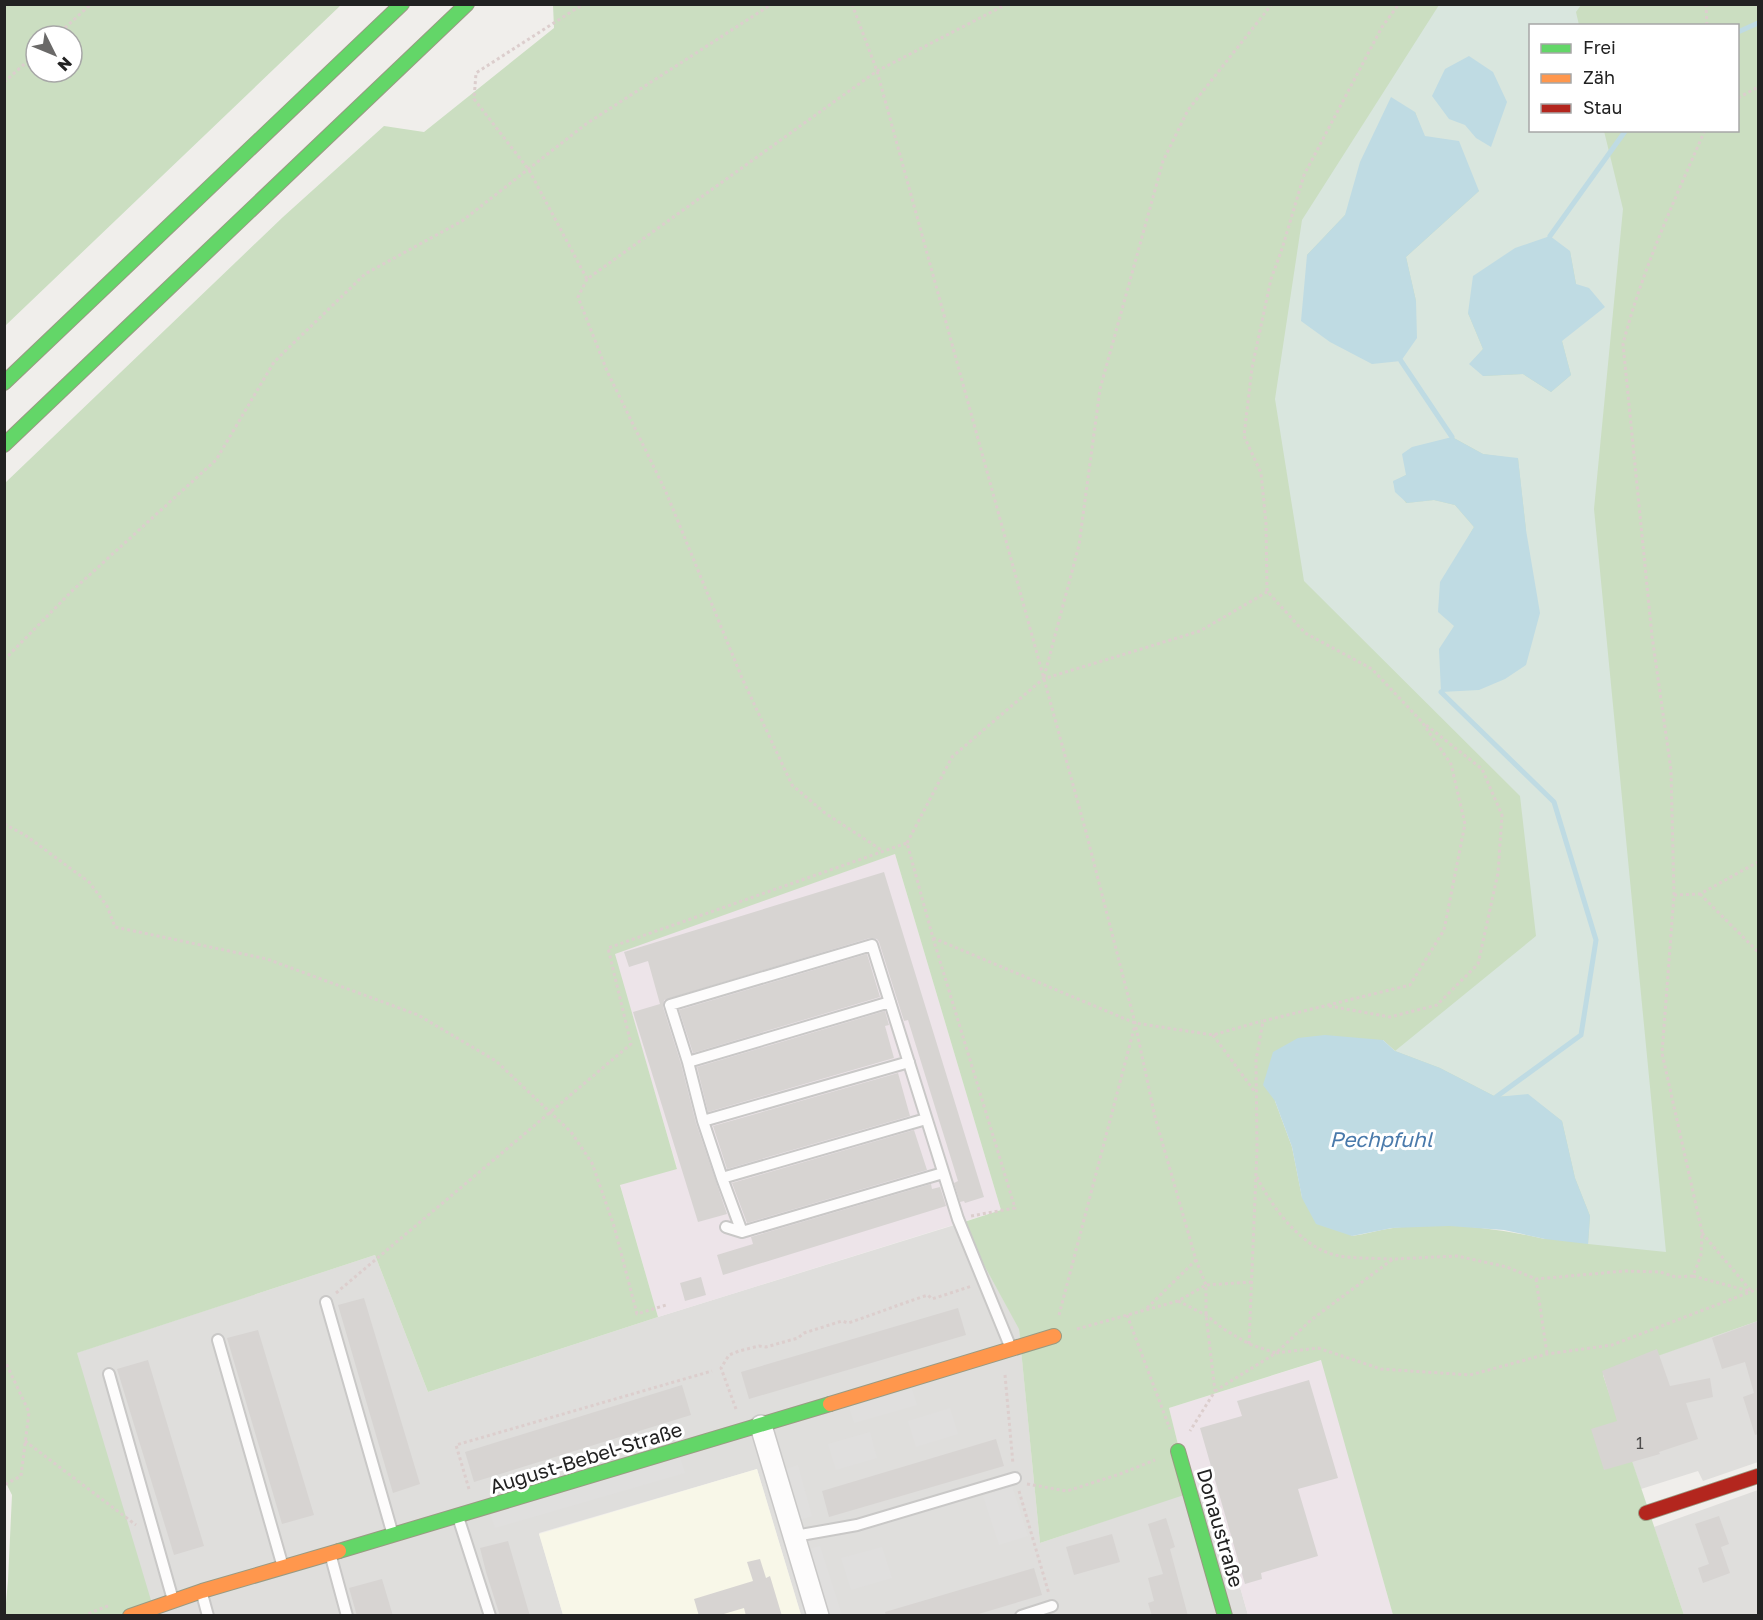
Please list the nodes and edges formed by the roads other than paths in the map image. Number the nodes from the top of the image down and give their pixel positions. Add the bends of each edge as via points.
1 (402, 4) edge
2 (467, 4) edge
3 (4, 383) edge
4 (4, 445) edge
5 (890, 1002) junction
6 (688, 1062) junction
7 (909, 1062) junction
8 (926, 1119) junction
9 (703, 1121) junction
10 (943, 1173) junction
11 (722, 1178) junction
12 (726, 1227) dead end
13 (742, 1232) junction
14 (326, 1302) road end
15 (1054, 1336) road end
16 (218, 1340) dead end
17 (1011, 1350) junction
18 (109, 1374) dead end
19 (761, 1426) junction
20 (1178, 1451) road end
21 (1758, 1476) edge
22 (1015, 1478) road end
23 (1646, 1513) dead end
24 (458, 1517) junction
25 (393, 1535) junction
26 (795, 1536) junction
27 (330, 1554) junction
28 (283, 1567) junction
29 (202, 1591) junction
30 (174, 1600) junction
31 (1052, 1606) dead end
32 (130, 1616) edge
33 (208, 1616) edge
34 (347, 1616) edge
35 (490, 1616) edge
36 (818, 1616) edge
37 (1021, 1616) edge
38 (1225, 1616) edge

1 - 3 main road
2 - 4 main road
5 - 6 lane
5 - 6 lane via 872,945 670,1005
5 - 7 lane
6 - 9 lane
7 - 8 lane
7 - 9 lane
8 - 10 lane
8 - 11 lane
9 - 11 lane
10 - 13 lane
10 - 17 lane via 982,1283
11 - 13 lane
12 - 13 lane
14 - 25 lane
15 - 17 main road, August-Bebel-Straße
16 - 28 lane
17 - 19 main road, August-Bebel-Straße
18 - 30 lane
19 - 24 main road, August-Bebel-Straße
19 - 26 street
20 - 38 main road, Donaustraße
21 - 23 main road
22 - 26 lane via 857,1525
24 - 25 main road, August-Bebel-Straße
24 - 35 lane
25 - 27 main road, August-Bebel-Straße
26 - 36 street
27 - 28 main road, August-Bebel-Straße
27 - 34 lane
28 - 29 main road, August-Bebel-Straße
29 - 30 main road, August-Bebel-Straße
29 - 33 lane
30 - 32 main road, August-Bebel-Straße
31 - 37 lane

